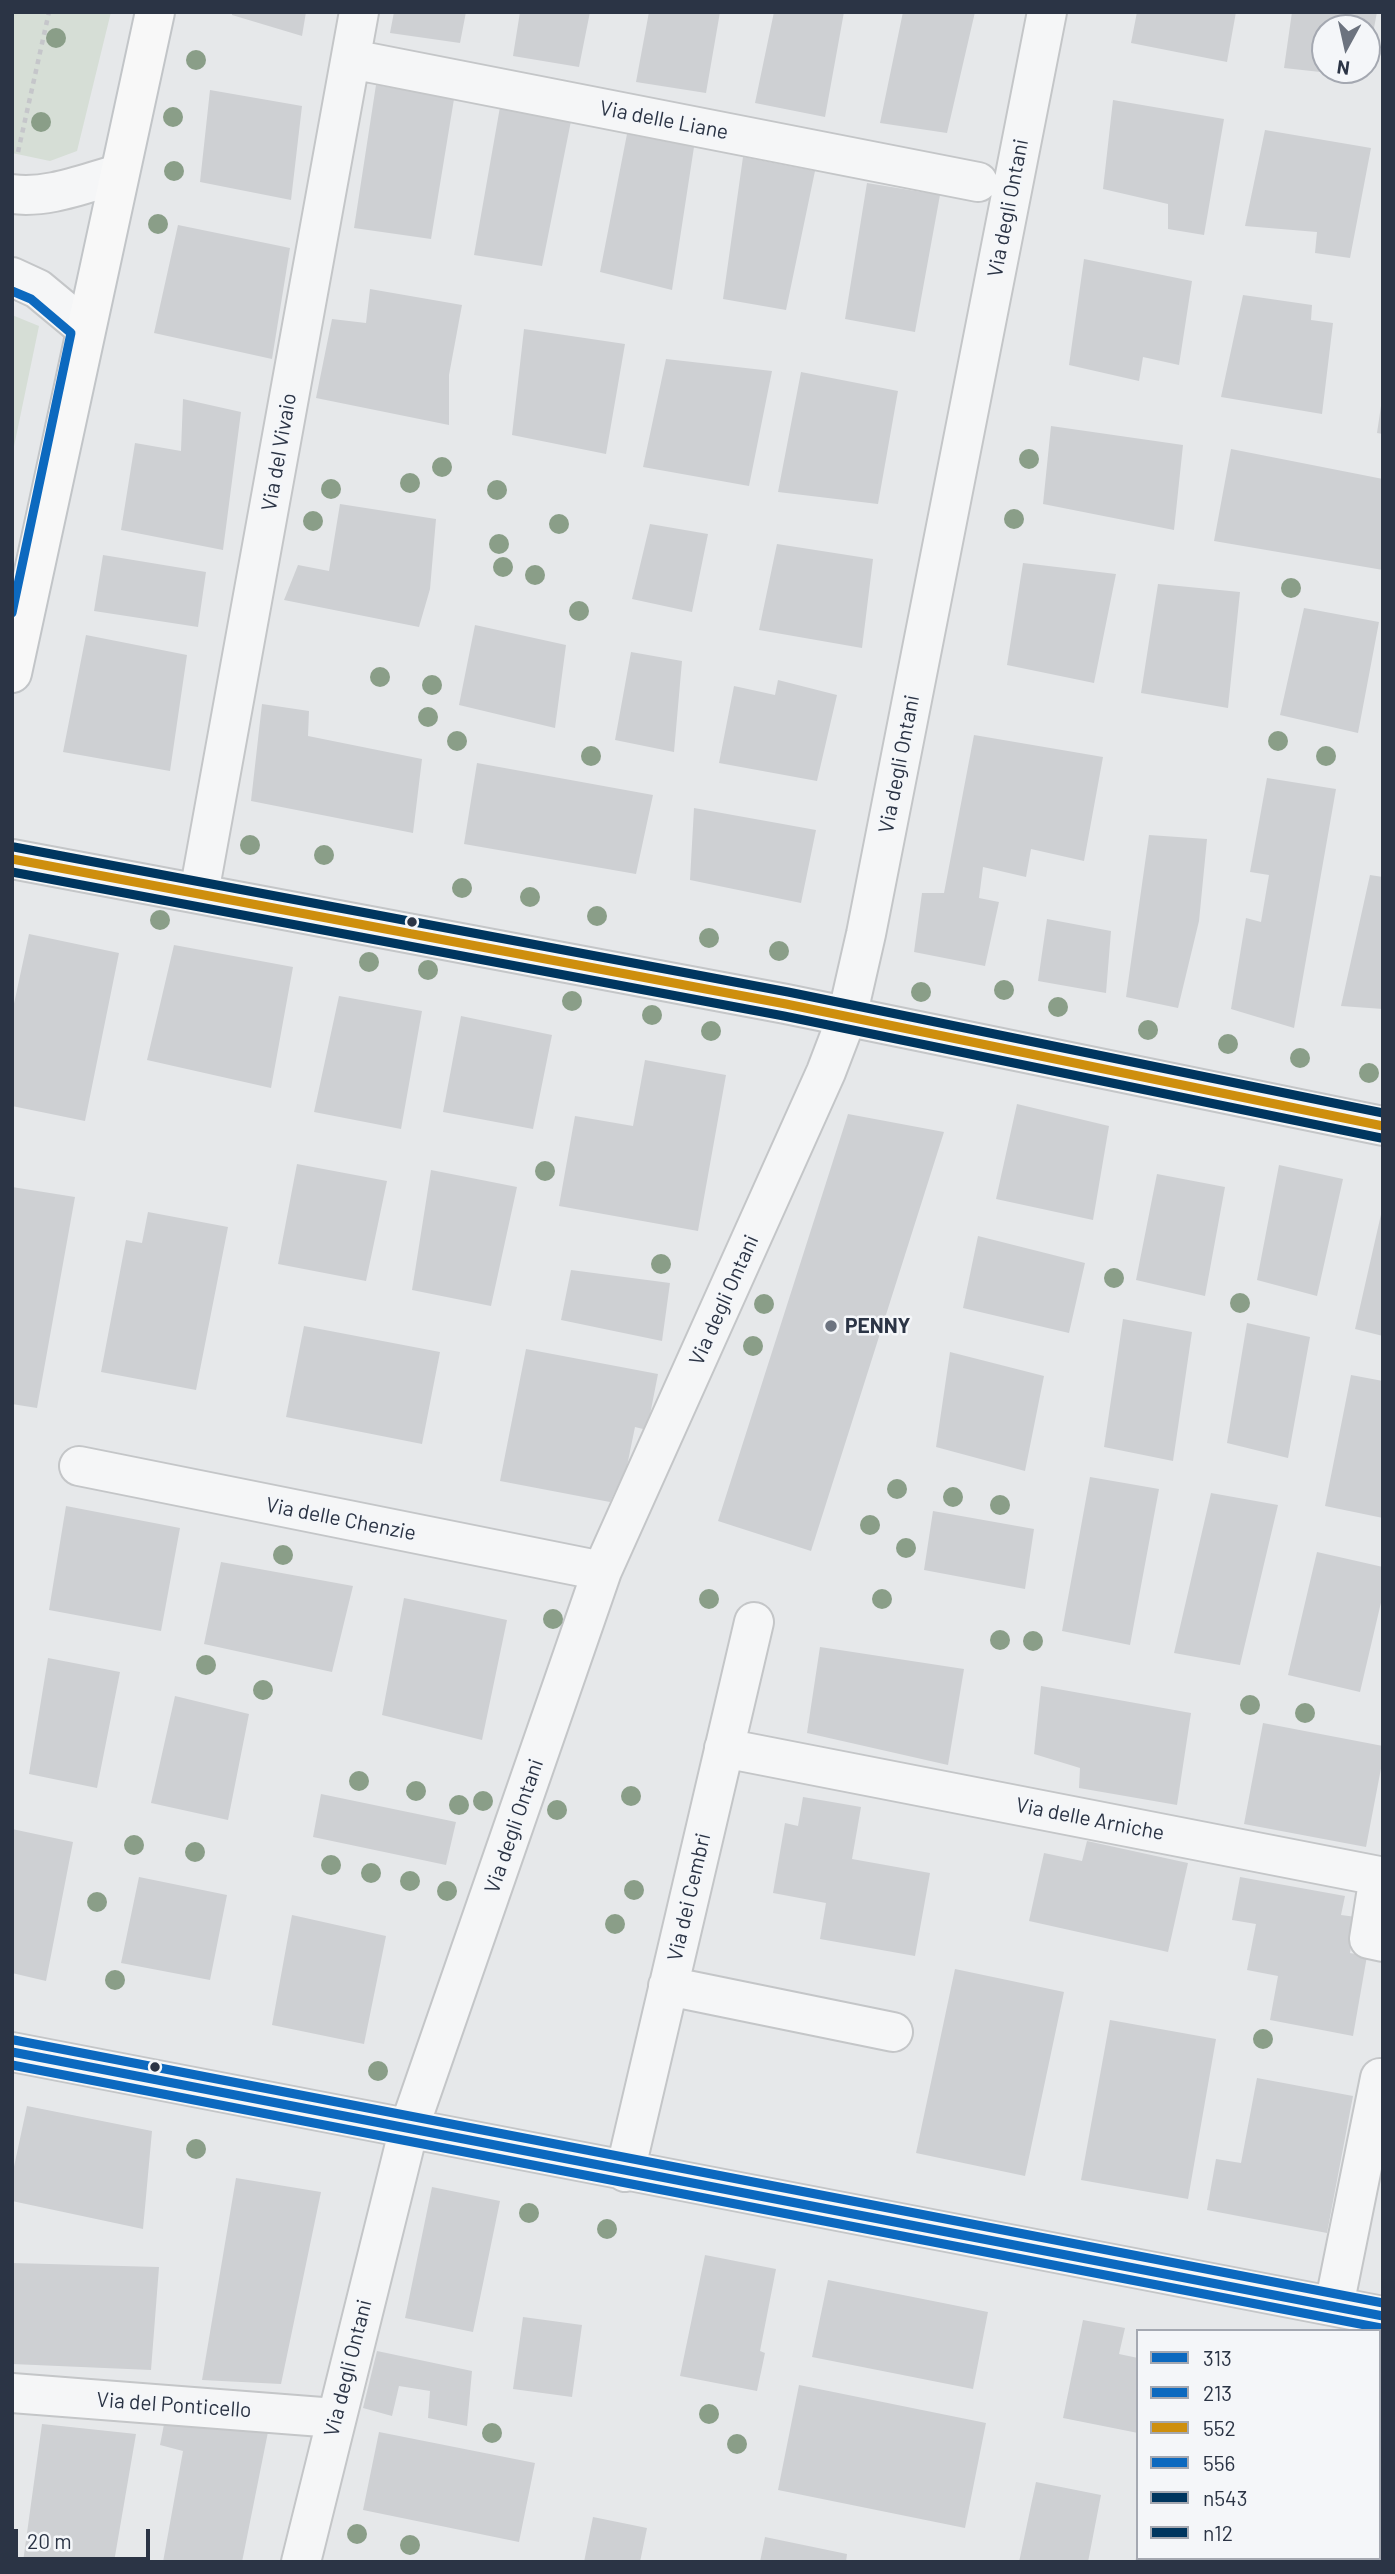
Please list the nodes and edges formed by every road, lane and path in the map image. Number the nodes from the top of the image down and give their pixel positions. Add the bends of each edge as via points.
1 (49, 12) edge
2 (140, 12) edge
3 (155, 12) edge
4 (359, 12) edge
5 (1047, 12) edge
6 (143, 59) junction
7 (351, 59) junction
8 (17, 154) dead end
9 (119, 174) junction
10 (978, 181) dead end
11 (12, 194) edge
12 (12, 277) edge
13 (85, 328) junction
14 (12, 673) edge
15 (12, 859) edge
16 (199, 893) junction
17 (847, 1017) junction
18 (1383, 1126) edge
19 (79, 1466) dead end
20 (602, 1572) junction
21 (754, 1622) dead end
22 (724, 1748) junction
23 (1383, 1942) edge
24 (668, 1986) junction
25 (893, 2032) dead end
26 (12, 2052) edge
27 (1380, 2078) dead end
28 (409, 2128) junction
29 (625, 2172) junction
30 (1334, 2306) junction
31 (1383, 2316) edge
32 (12, 2393) edge
33 (335, 2418) junction
34 (300, 2562) edge

1 - 8 path
2 - 6 street
3 - 6 main road
4 - 7 street, Via del Vivaio
5 - 17 street, Via degli Ontani
6 - 9 main road
7 - 10 street, Via delle Liane
7 - 16 street, Via del Vivaio
9 - 11 street via 63,190
9 - 13 main road
12 - 13 street via 38,289
13 - 14 main road
15 - 16 street
16 - 17 street
17 - 18 street
17 - 20 street, Via degli Ontani
19 - 20 street, Via delle Chenzie
20 - 28 street, Via degli Ontani
21 - 22 street, Via dei Cembri
22 - 23 street, Via delle Arniche via 1379,1875 1369,1939
22 - 24 street, Via dei Cembri
24 - 25 street
24 - 29 street, Via dei Cembri
26 - 28 street
27 - 30 street
28 - 29 street
28 - 33 street, Via degli Ontani
29 - 30 street
30 - 31 street
32 - 33 street, Via del Ponticello
33 - 34 street, Via degli Ontani

